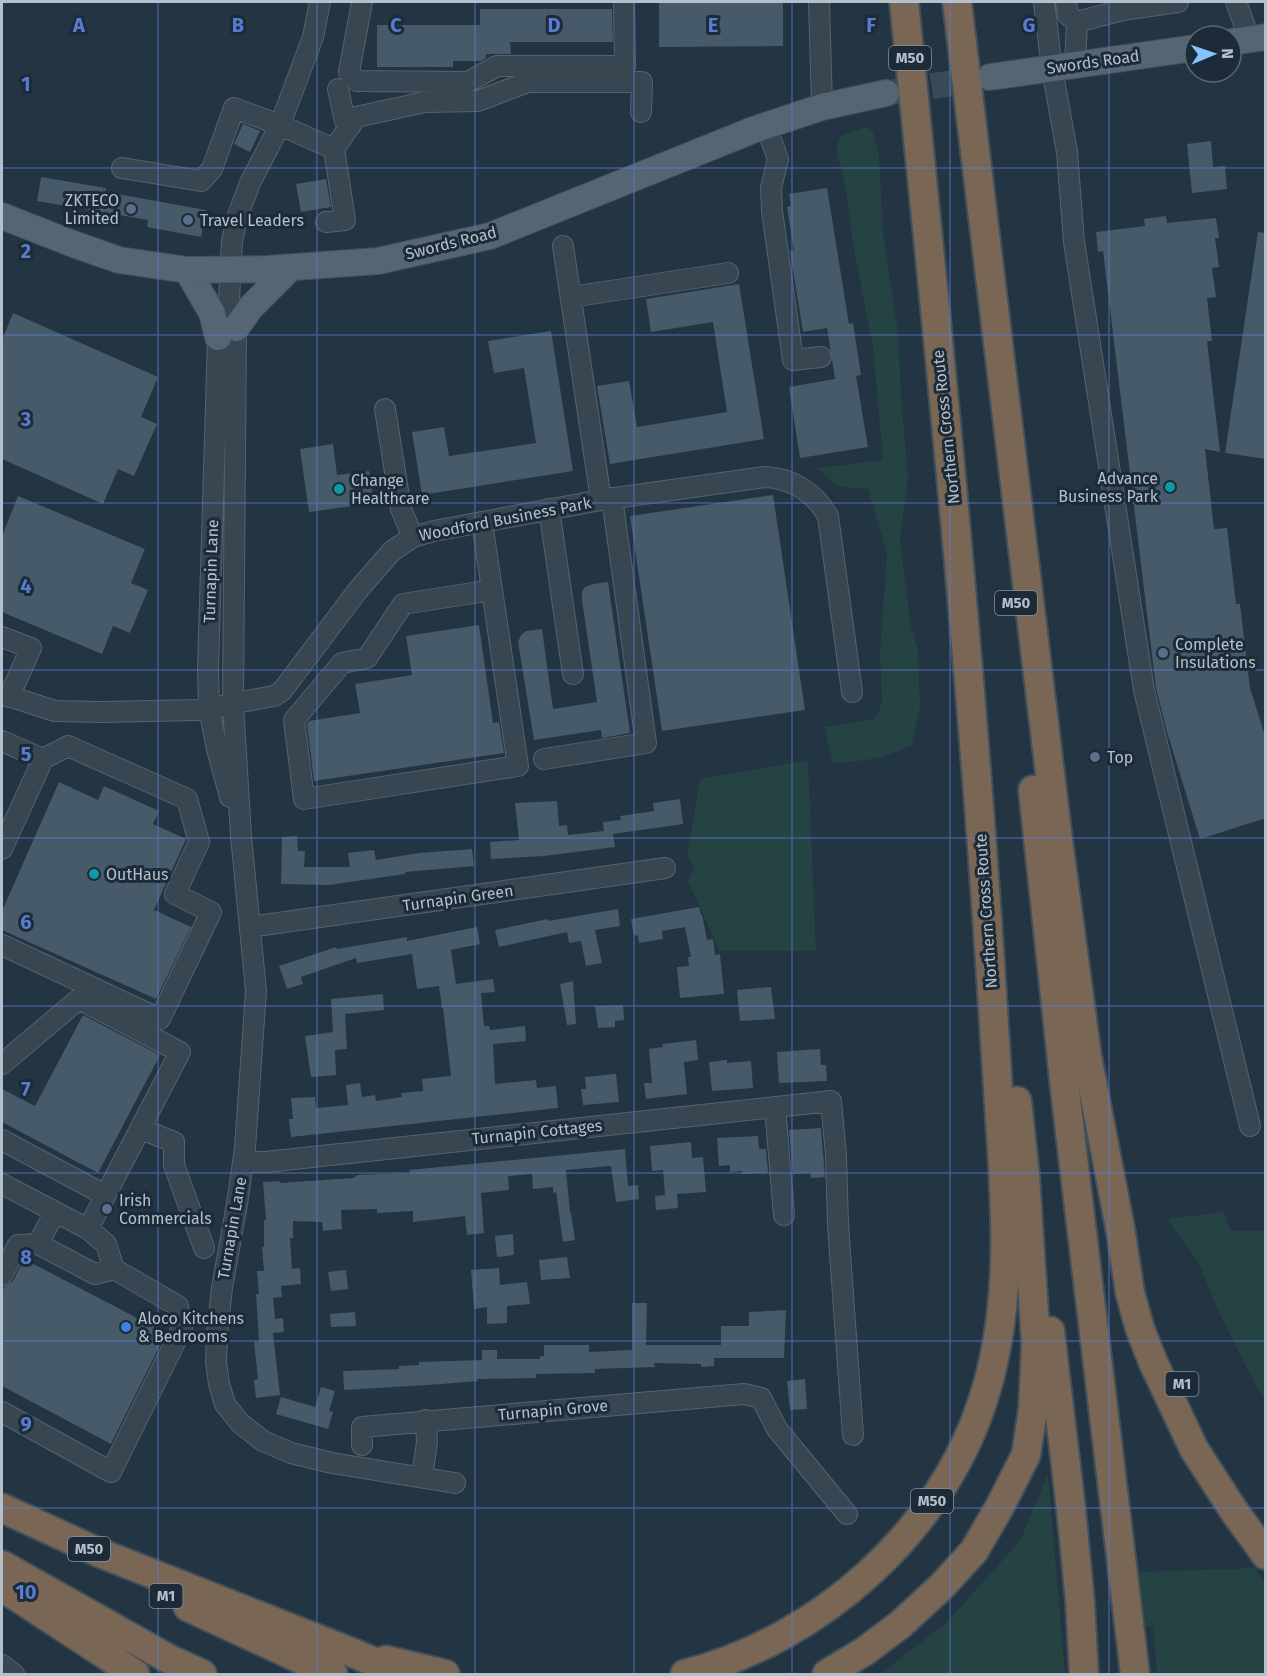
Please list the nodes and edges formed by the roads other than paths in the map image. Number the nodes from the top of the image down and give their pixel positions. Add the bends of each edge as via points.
1 (320, 2) edge
2 (362, 2) edge
3 (624, 2) edge
4 (819, 2) edge
5 (904, 2) edge
6 (957, 2) edge
7 (1044, 2) edge
8 (1066, 2) edge
9 (1177, 2) edge
10 (1236, 2) edge
11 (1122, 6) edge
12 (1077, 22) junction
13 (1249, 40) edge
14 (1183, 50) edge
15 (1064, 67) junction
16 (990, 77) tunnel mouth
17 (338, 89) dead end
18 (886, 93) tunnel mouth
19 (822, 107) junction
20 (969, 107) junction
21 (641, 112) dead end
22 (351, 124) junction
23 (280, 125) junction
24 (766, 126) junction
25 (334, 149) junction
26 (122, 168) dead end
27 (2, 216) edge
28 (326, 222) dead end
29 (563, 246) dead end
30 (290, 268) junction
31 (187, 270) junction
32 (230, 270) junction
33 (728, 273) dead end
34 (571, 297) junction
35 (227, 332) junction
36 (821, 357) dead end
37 (385, 409) dead end
38 (606, 499) junction
39 (549, 509) junction
40 (482, 522) junction
41 (412, 537) junction
42 (960, 569) junction
43 (492, 590) junction
44 (2, 637) edge
45 (315, 645) junction
46 (342, 663) junction
47 (573, 674) dead end
48 (852, 692) dead end
49 (5, 695) edge
50 (233, 704) junction
51 (209, 708) junction
52 (73, 711) junction
53 (2, 741) edge
54 (68, 746) junction
55 (43, 759) junction
56 (544, 759) dead end
57 (241, 836) junction
58 (2, 849) edge
59 (665, 868) dead end
60 (250, 927) junction
61 (2, 945) edge
62 (2, 1064) edge
63 (775, 1107) junction
64 (1250, 1126) dead end
65 (141, 1129) junction
66 (2, 1140) edge
67 (243, 1162) junction
68 (1025, 1175) junction
69 (2, 1184) edge
70 (105, 1195) junction
71 (54, 1212) junction
72 (784, 1215) dead end
73 (88, 1230) junction
74 (1121, 1233) junction
75 (38, 1244) junction
76 (204, 1248) dead end
77 (114, 1269) junction
78 (2, 1275) edge
79 (2, 1413) edge
80 (426, 1420) junction
81 (853, 1435) dead end
82 (363, 1445) dead end
83 (422, 1477) junction
84 (455, 1483) dead end
85 (2, 1510) edge
86 (847, 1514) dead end
87 (1266, 1527) edge
88 (1266, 1555) edge
89 (2, 1565) edge
90 (2, 1587) edge
91 (348, 1651) junction
92 (2, 1665) edge
93 (180, 1666) edge
94 (14, 1674) edge
95 (135, 1674) edge
96 (202, 1674) edge
97 (333, 1674) edge
98 (403, 1674) edge
99 (445, 1674) edge
100 (685, 1674) edge
101 (827, 1674) edge
102 (1084, 1674) edge
103 (1135, 1674) edge

1 - 23 street, Turnapin Lane via 313,37
2 - 3 street via 350,55 349,72 357,81 468,82 497,66 625,66
4 - 19 street
5 - 42 highway, Northern Cross Route / M50
6 - 20 highway, M50
7 - 15 street
8 - 12 street via 1068,15
9 - 11 street
10 - 13 street
11 - 12 street
12 - 15 street
14 - 15 main road, Swords Road
15 - 16 main road, Swords Road
15 - 64 street via 1074,242 1144,690
17 - 22 street via 345,121
18 - 19 main road, Swords Road
19 - 24 main road, Swords Road
20 - 74 highway, M50 via 1087,1056
20 - 103 highway, M50 via 1042,887
21 - 22 street via 642,82 528,82 478,101 425,102 356,117
22 - 25 street
23 - 25 street
23 - 26 street via 234,108 212,169 201,181
23 - 32 street, Turnapin Lane via 238,215
24 - 30 main road, Swords Road via 490,236 378,261
24 - 36 street via 778,159 771,188 772,211 793,360
25 - 28 street via 345,220
27 - 31 main road, Swords Road via 119,260
29 - 34 street
30 - 32 main road, Swords Road
30 - 35 main road
31 - 32 main road, Swords Road
31 - 35 main road
32 - 35 street, Turnapin Lane
33 - 34 street
34 - 38 street
35 - 50 street, Turnapin Lane
35 - 51 street, Turnapin Lane
37 - 41 street via 401,508
38 - 39 street, Woodford Business Park
38 - 48 street, Woodford Business Park via 765,477 793,483 813,496 828,516
38 - 56 street via 645,743
39 - 40 street, Woodford Business Park
39 - 47 street
40 - 41 street, Woodford Business Park
40 - 43 street
41 - 45 street, Woodford Business Park via 371,573
42 - 68 highway, M50
42 - 100 highway, Northern Cross Route / M50 via 1006,1208 1006,1273 997,1351 962,1455 920,1518 879,1564 792,1631
43 - 46 street via 403,604 367,658
43 - 46 street via 518,766 304,799 294,720
44 - 49 street via 31,648
45 - 46 street
45 - 50 street, Woodford Business Park via 282,691
49 - 52 street, Woodford Business Park via 55,711
50 - 51 street, Woodford Business Park
50 - 57 street, Turnapin Lane
51 - 52 street, Woodford Business Park
51 - 57 street, Turnapin Lane
52 - 54 street
53 - 55 street
54 - 55 street
54 - 61 street via 187,799 199,842 175,894 211,912 160,1019
55 - 58 street
57 - 60 street, Turnapin Lane
59 - 60 street, Turnapin Green
60 - 67 street, Turnapin Lane via 256,991
62 - 65 street via 79,999 180,1052
63 - 67 street, Turnapin Cottages
63 - 72 street
63 - 81 street, Turnapin Cottages via 831,1101
65 - 70 street
65 - 76 street via 174,1142 174,1165
66 - 70 street
67 - 83 street, Turnapin Lane via 217,1335 216,1362 225,1404 240,1423 263,1441 291,1453
68 - 101 highway via 1036,1343 1026,1455 974,1551 901,1624
68 - 102 highway, M50 via 1051,1337 1079,1589
69 - 71 street
70 - 73 street
71 - 73 street
71 - 75 street
73 - 77 street via 106,1244
74 - 87 highway, M1 via 1167,1355 1210,1440
74 - 88 highway, M50 via 1130,1293 1153,1362 1194,1449
75 - 77 street via 95,1274
75 - 78 street via 18,1245
77 - 79 street via 178,1306 182,1328 111,1472
80 - 82 street, Turnapin Grove via 362,1427
80 - 83 street
80 - 86 street, Turnapin Grove via 744,1394 761,1398 777,1430
83 - 84 street, Turnapin Lane
85 - 91 highway, M50
85 - 97 highway, M1 via 134,1581
89 - 93 highway
90 - 95 highway
91 - 98 highway
91 - 99 highway, M50
92 - 94 street
93 - 96 highway

